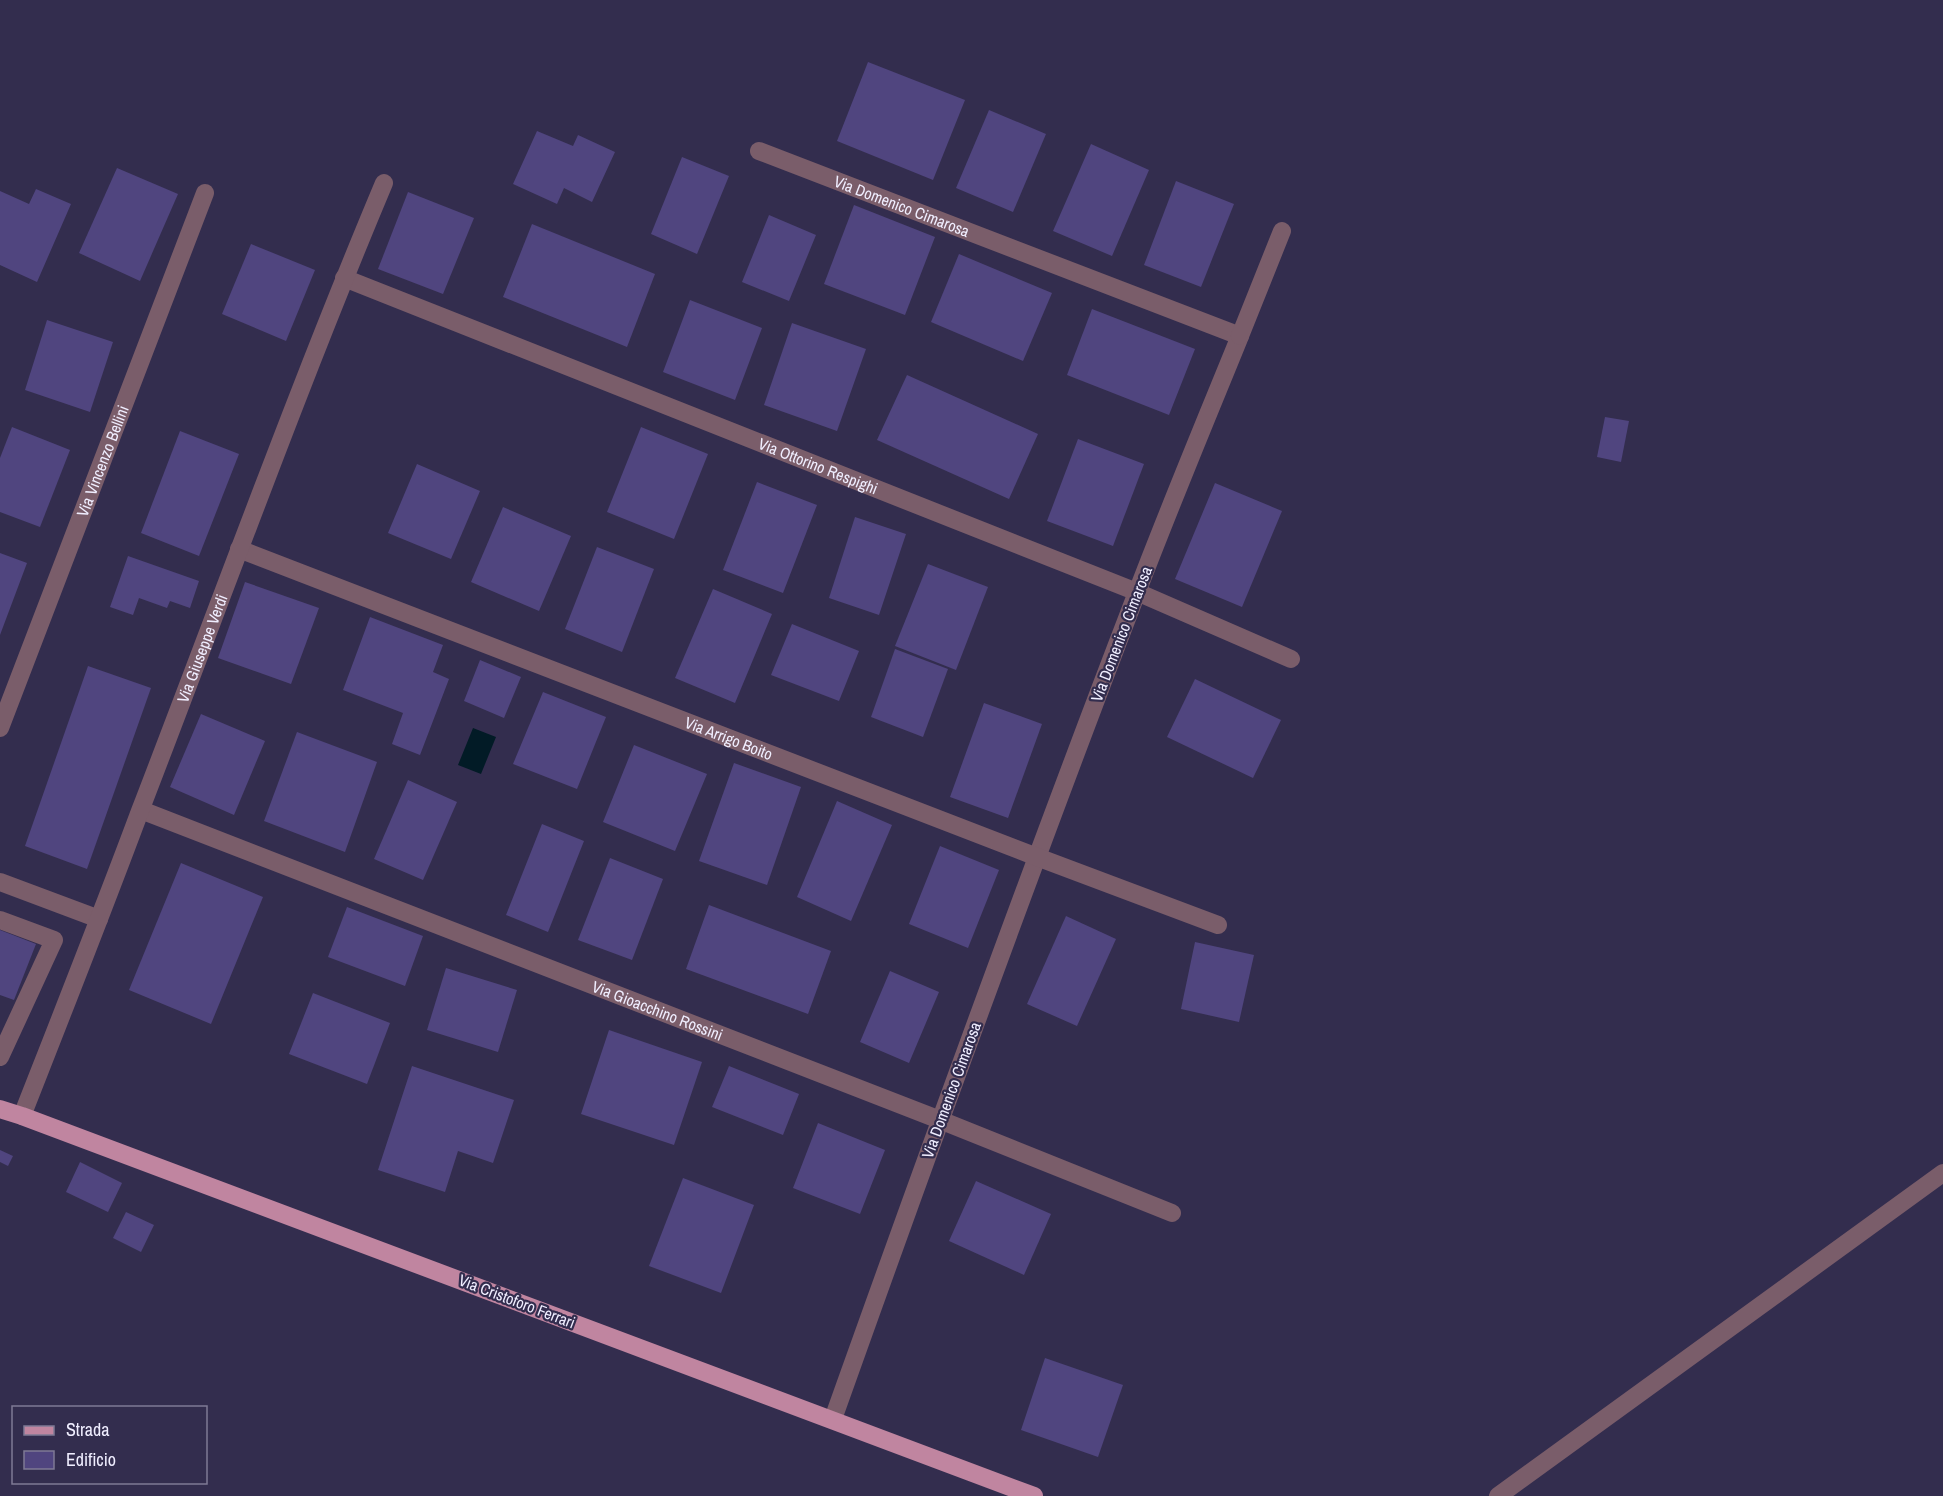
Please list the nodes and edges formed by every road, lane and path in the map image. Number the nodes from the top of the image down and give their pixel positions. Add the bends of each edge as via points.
1 (759, 151) dead end
2 (384, 183) dead end
3 (205, 193) dead end
4 (1282, 231) dead end
5 (344, 278) junction
6 (1240, 336) junction
7 (239, 549) junction
8 (1137, 592) junction
9 (1291, 659) dead end
10 (0, 728) edge
11 (141, 810) junction
12 (1037, 857) junction
13 (0, 882) edge
14 (99, 919) junction
15 (0, 920) edge
16 (1218, 924) dead end
17 (0, 1056) edge
18 (0, 1109) edge
19 (22, 1116) junction
20 (940, 1120) junction
21 (1943, 1173) edge
22 (1172, 1213) dead end
23 (833, 1419) junction
24 (1034, 1496) edge
25 (1498, 1496) edge

1 - 6 street, Via Domenico Cimarosa
2 - 5 street, Via Giuseppe Verdi
3 - 10 street, Via Vincenzo Bellini
4 - 6 street
5 - 7 street, Via Giuseppe Verdi
5 - 8 street, Via Ottorino Respighi
6 - 8 street, Via Domenico Cimarosa
7 - 11 street, Via Giuseppe Verdi
7 - 12 street, Via Arrigo Boito
8 - 9 street, Via Ottorino Respighi
8 - 12 street, Via Domenico Cimarosa
11 - 14 street, Via Giuseppe Verdi
11 - 20 street, Via Gioacchino Rossini
12 - 16 street, Via Arrigo Boito
12 - 20 street, Via Domenico Cimarosa
13 - 14 street
14 - 19 street, Via Giuseppe Verdi
15 - 17 street via 54,940
18 - 19 main road, Via Cristoforo Ferrari
19 - 23 main road, Via Cristoforo Ferrari
20 - 22 street, Via Gioacchino Rossini
20 - 23 street, Via Domenico Cimarosa
21 - 25 street
23 - 24 main road, Via Cristoforo Ferrari

